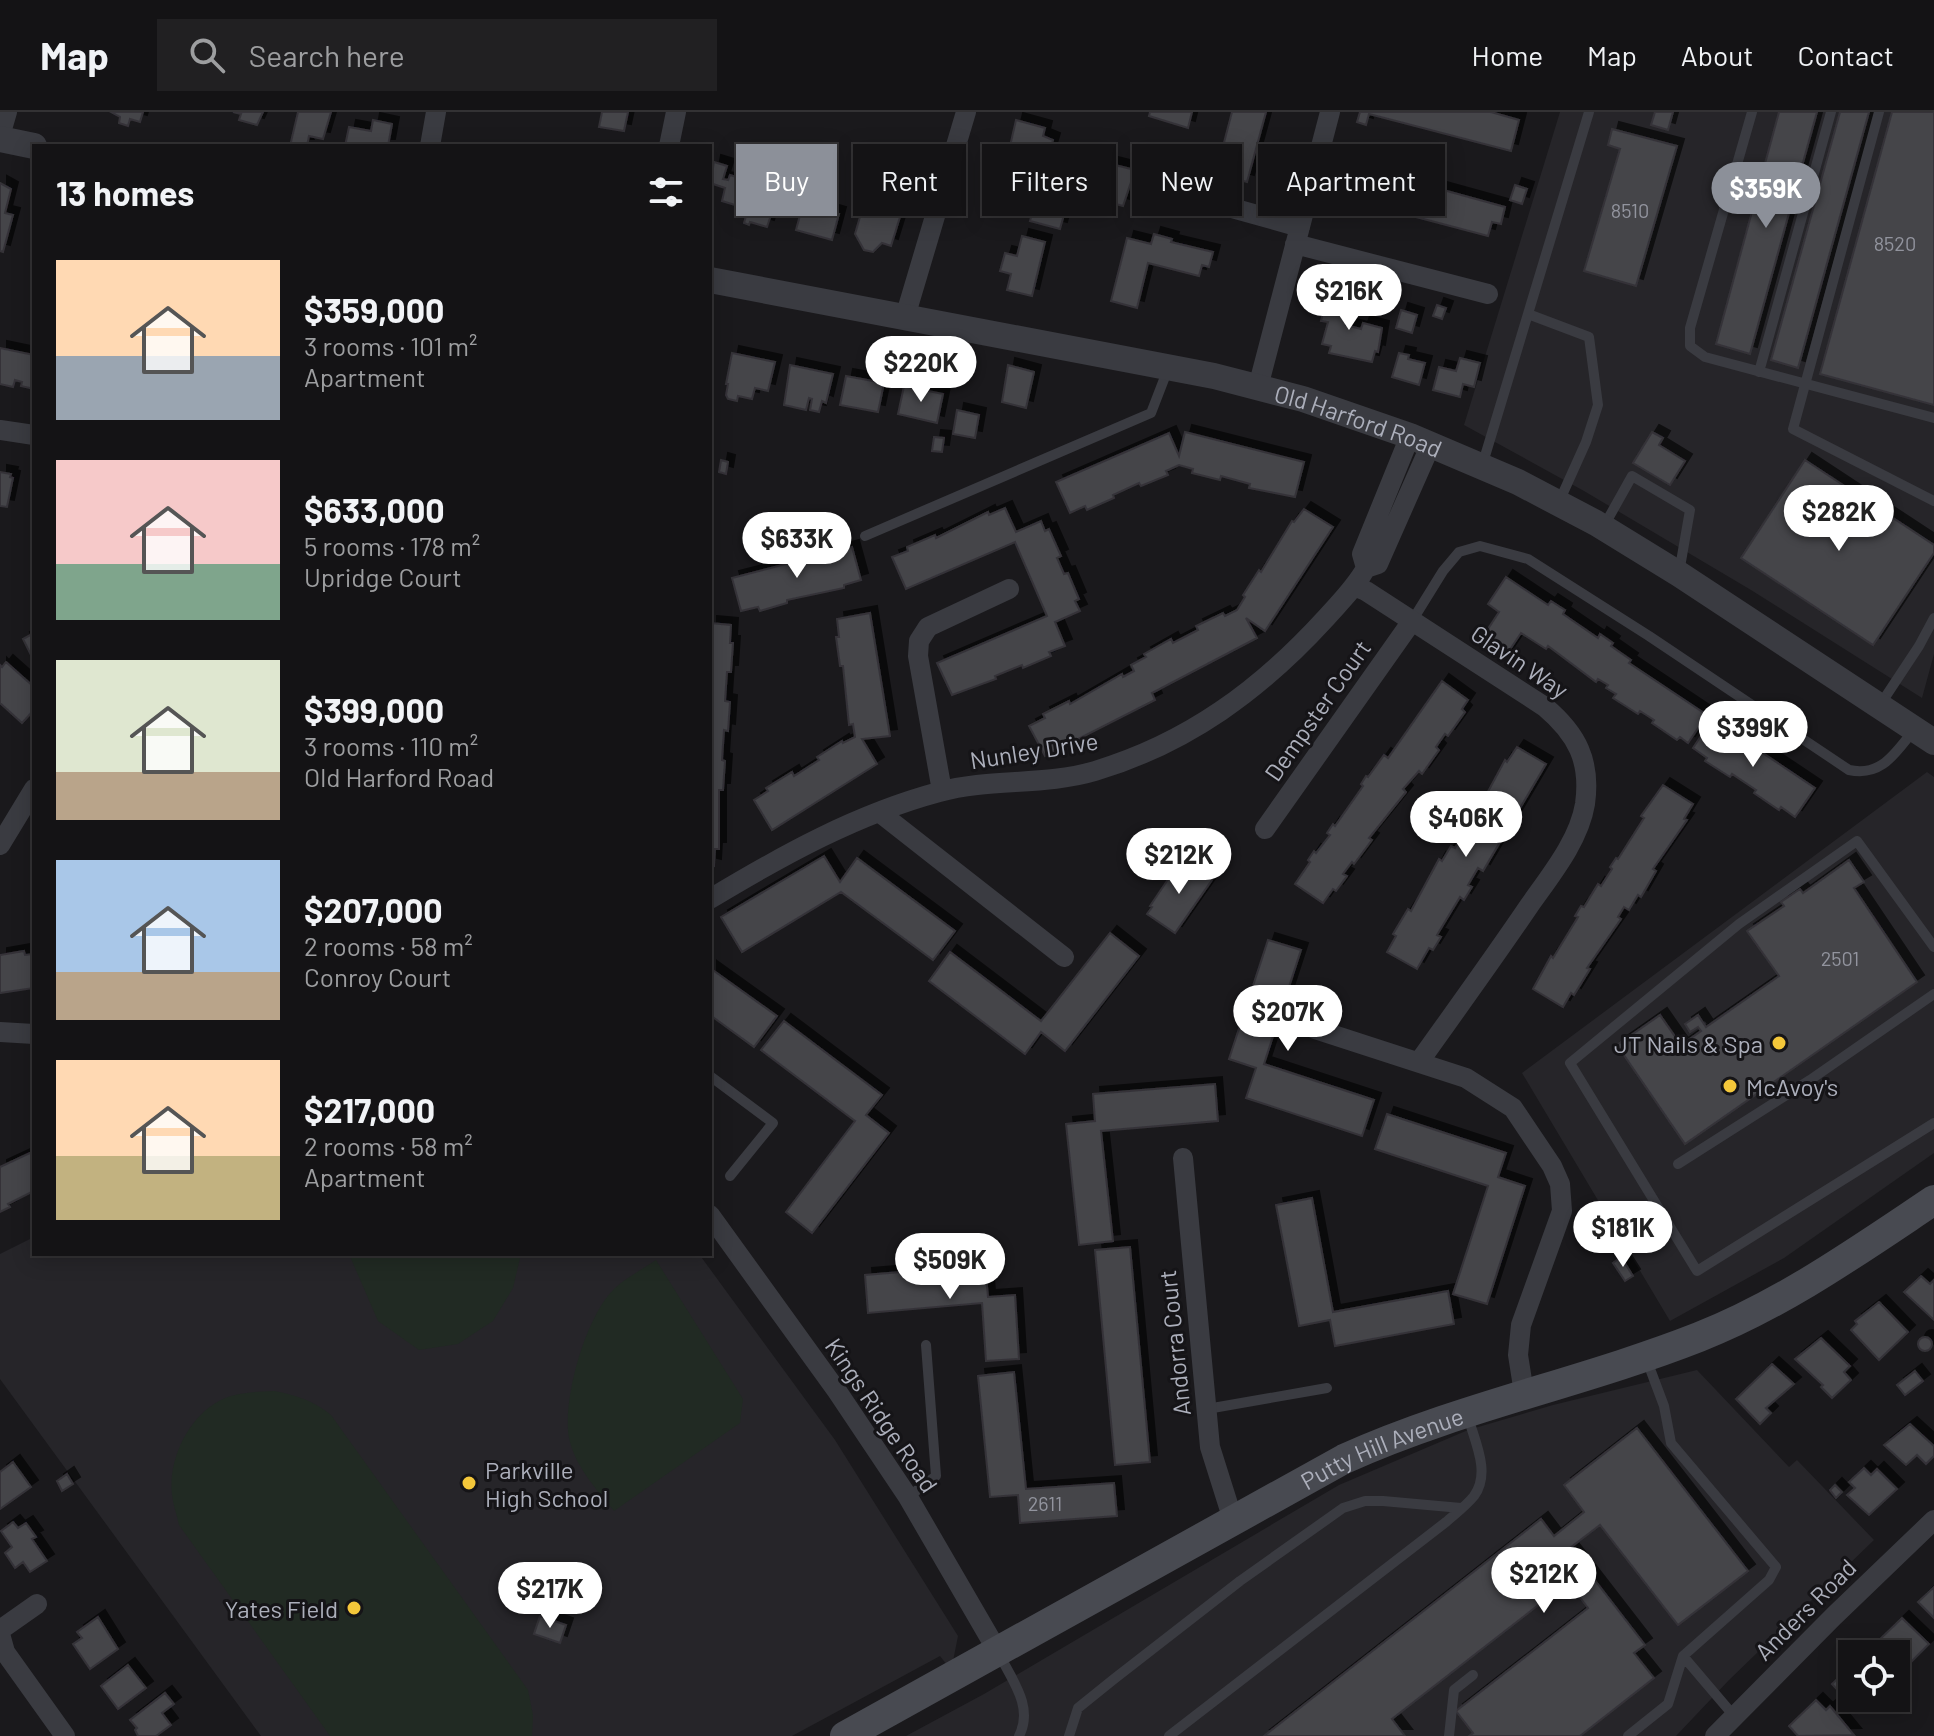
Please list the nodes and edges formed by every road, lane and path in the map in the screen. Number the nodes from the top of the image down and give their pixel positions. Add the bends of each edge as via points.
1 (7, 112) edge
2 (436, 112) edge
3 (676, 112) edge
4 (966, 112) edge
5 (1330, 112) edge
6 (1589, 112) edge
7 (1752, 112) edge
8 (1831, 112) edge
9 (1879, 112) edge
10 (0, 138) edge
11 (430, 144) edge
12 (669, 144) edge
13 (32, 146) edge
14 (1242, 216) edge
15 (1297, 235) junction
16 (712, 280) edge
17 (1488, 294) dead end
18 (1528, 314) junction
19 (905, 317) junction
20 (1168, 367) junction
21 (1759, 372) junction
22 (1805, 385) junction
23 (1258, 387) junction
24 (1934, 418) edge
25 (0, 430) edge
26 (32, 435) edge
27 (1420, 440) junction
28 (1482, 466) junction
29 (1934, 501) edge
30 (1558, 502) junction
31 (1603, 528) junction
32 (865, 536) dead end
33 (1679, 574) junction
34 (1356, 587) junction
35 (1009, 589) dead end
36 (1934, 618) edge
37 (1412, 621) junction
38 (1879, 706) junction
39 (1924, 736) edge
40 (942, 791) junction
41 (32, 792) edge
42 (879, 812) junction
43 (1265, 829) dead end
44 (0, 845) edge
45 (712, 898) edge
46 (1934, 947) edge
47 (1064, 957) dead end
48 (1934, 994) edge
49 (1315, 1029) dead end
50 (0, 1032) edge
51 (32, 1034) edge
52 (1419, 1062) junction
53 (712, 1077) edge
54 (1934, 1123) edge
55 (1183, 1158) dead end
56 (1678, 1164) dead end
57 (730, 1176) dead end
58 (1934, 1200) edge
59 (712, 1218) edge
60 (926, 1345) dead end
61 (1645, 1356) junction
62 (1327, 1388) dead end
63 (1524, 1393) junction
64 (1207, 1409) junction
65 (1467, 1411) junction
66 (908, 1497) junction
67 (1461, 1508) junction
68 (1233, 1520) junction
69 (1934, 1520) edge
70 (37, 1604) dead end
71 (0, 1632) edge
72 (998, 1652) junction
73 (1683, 1656) junction
74 (1473, 1675) dead end
75 (1734, 1716) junction
76 (65, 1736) edge
77 (845, 1736) edge
78 (1019, 1736) edge
79 (1069, 1736) edge
80 (1169, 1736) edge
81 (1449, 1736) edge
82 (1628, 1736) edge
83 (1715, 1736) edge

1 - 10 street
2 - 11 street
3 - 12 street
4 - 19 street
5 - 15 street
6 - 18 lane
7 - 21 lane via 1690,328 1690,346 1705,357
8 - 21 lane
9 - 22 lane
10 - 13 street
14 - 15 street
15 - 17 street
15 - 23 street
16 - 19 street, Old Harford Road
18 - 28 lane
18 - 30 lane via 1589,337 1598,405
19 - 20 street, Old Harford Road
20 - 23 street, Old Harford Road
20 - 32 lane via 1151,413
21 - 22 lane
22 - 24 lane
22 - 29 lane via 1793,429
23 - 27 street, Old Harford Road
25 - 26 street
27 - 28 street, Old Harford Road
27 - 34 street, Nunley Drive via 1362,554 1366,568
28 - 30 street, Old Harford Road
30 - 31 street, Old Harford Road
31 - 33 street, Old Harford Road
31 - 33 lane via 1632,476 1690,510
33 - 38 street, Old Harford Road
34 - 37 street, Glavin Way
34 - 40 street, Nunley Drive via 1299,649 1239,701 1157,747 1080,774
35 - 40 street via 928,627 919,641
36 - 38 lane
37 - 39 lane via 1459,552 1480,546 1500,550 1555,576 1849,770 1884,766
37 - 43 street, Dempster Court
37 - 52 street, Glavin Way via 1561,720 1578,744 1585,769 1585,805 1557,865
38 - 39 street, Old Harford Road
40 - 42 street, Nunley Drive
41 - 44 street
42 - 45 street, Nunley Drive via 799,846
42 - 47 street
46 - 54 lane via 1857,841 1739,924 1570,1063 1697,1271
48 - 56 lane
49 - 52 street
50 - 51 street
52 - 63 street via 1466,1078 1513,1108 1560,1184 1562,1211 1520,1334
53 - 57 lane via 773,1123
55 - 64 street, Andorra Court
58 - 61 main road, Putty Hill Avenue via 1770,1303
59 - 66 street, Kings Ridge Road
60 - 66 lane via 936,1476
61 - 63 main road, Putty Hill Avenue
61 - 73 lane via 1671,1443 1776,1567 1769,1580
62 - 64 lane
63 - 65 main road, Putty Hill Avenue
64 - 68 street, Andorra Court via 1210,1447
65 - 67 lane via 1482,1469 1474,1496
65 - 68 main road, Putty Hill Avenue via 1344,1459
66 - 72 street, Kings Ridge Road
67 - 79 lane via 1383,1501 1343,1508 1078,1708
67 - 80 lane
68 - 72 main road, Putty Hill Avenue
69 - 75 street, Anders Road
70 - 71 street
71 - 76 street via 5,1652
72 - 77 main road, Putty Hill Avenue
72 - 78 lane via 1024,1704
73 - 75 lane
73 - 82 lane via 1668,1704
74 - 81 lane via 1454,1690
75 - 83 street, Anders Road

